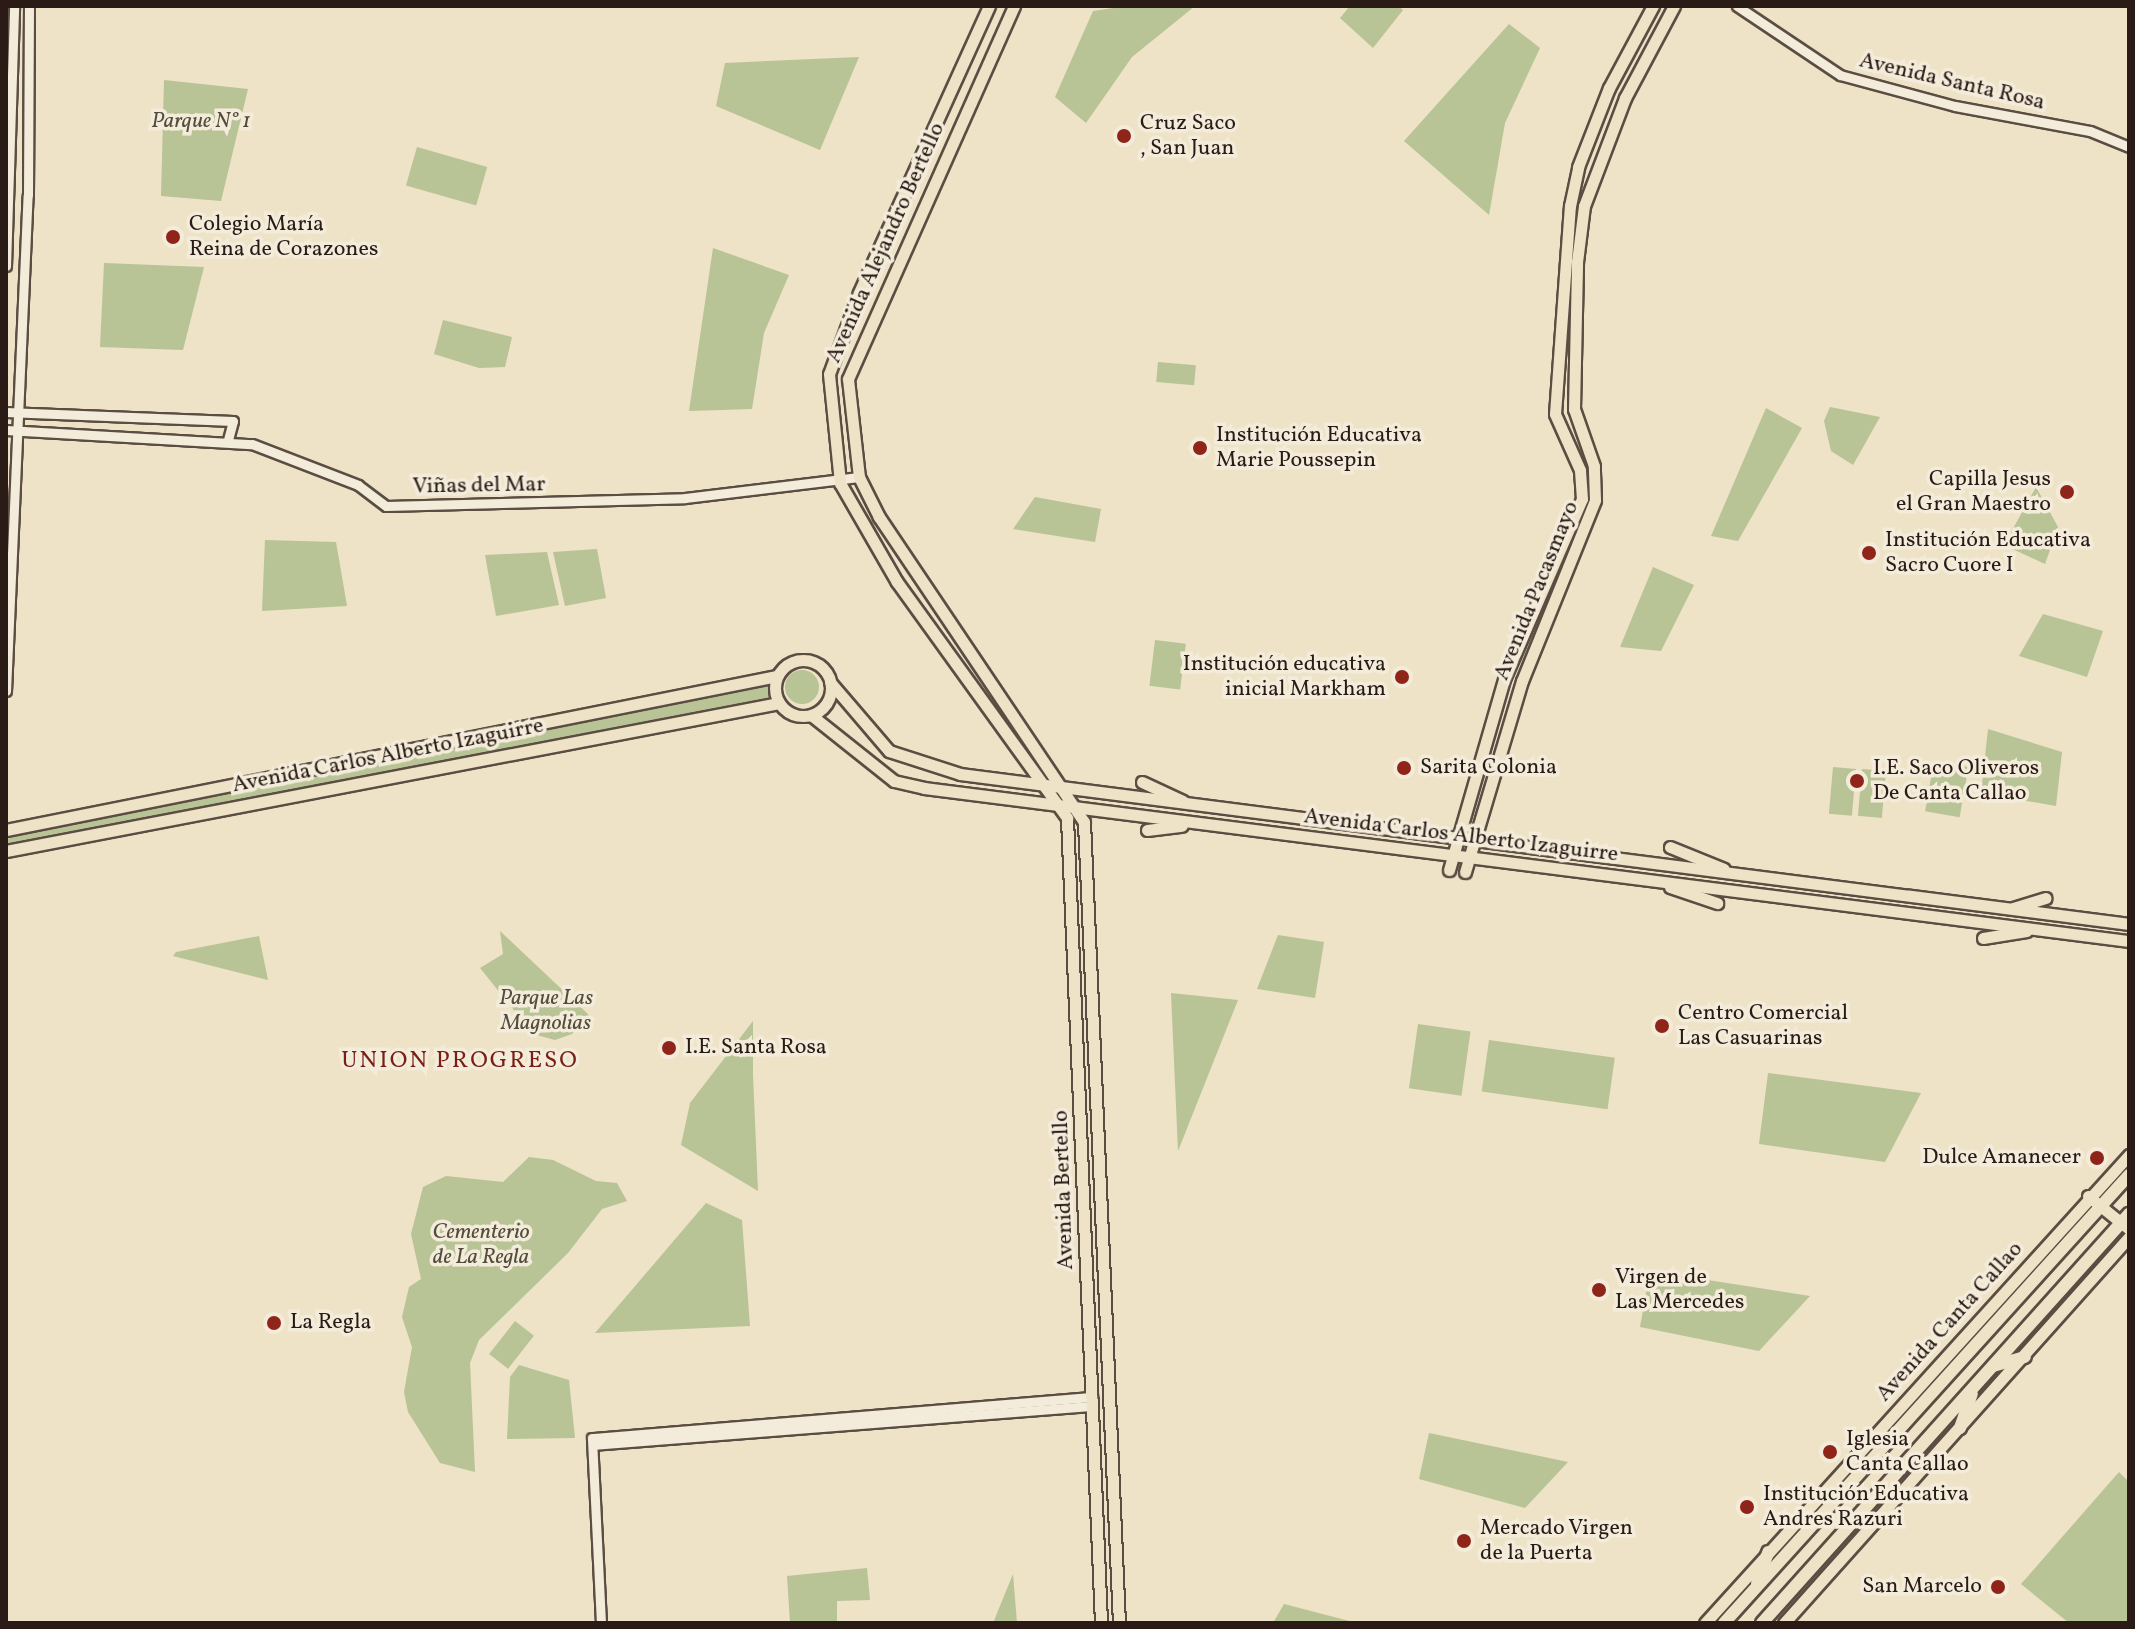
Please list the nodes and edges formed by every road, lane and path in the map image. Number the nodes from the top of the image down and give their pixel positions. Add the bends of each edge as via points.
1 (14, 6) edge
2 (29, 6) edge
3 (989, 6) edge
4 (1014, 6) edge
5 (1653, 6) edge
6 (1674, 6) edge
7 (1737, 6) edge
8 (2129, 147) edge
9 (6, 266) edge
10 (1559, 326) junction
11 (1575, 327) junction
12 (6, 412) edge
13 (20, 412) junction
14 (6, 430) edge
15 (19, 430) junction
16 (228, 440) junction
17 (859, 477) junction
18 (840, 483) junction
19 (1564, 542) junction
20 (1576, 547) junction
21 (777, 676) junction
22 (830, 682) junction
23 (6, 691) edge
24 (779, 703) junction
25 (811, 715) junction
26 (1029, 768) joint
27 (1142, 782) dead end
28 (1042, 786) junction
29 (1061, 789) junction
30 (1056, 805) junction
31 (1194, 806) junction
32 (1073, 807) junction
33 (1084, 822) joint
34 (1200, 823) junction
35 (6, 830) edge
36 (1147, 830) dead end
37 (1457, 839) junction
38 (1471, 842) junction
39 (1670, 847) dead end
40 (6, 851) edge
41 (1453, 855) junction
42 (1468, 858) junction
43 (1449, 870) dead end
44 (1465, 872) dead end
45 (1739, 875) junction
46 (1646, 879) junction
47 (1848, 889) junction
48 (2046, 898) dead end
49 (1717, 903) dead end
50 (1845, 903) junction
51 (2009, 909) junction
52 (2129, 924) edge
53 (2038, 929) junction
54 (1983, 938) dead end
55 (2129, 941) edge
56 (2129, 1155) edge
57 (2107, 1177) junction
58 (2127, 1181) edge
59 (2088, 1196) junction
60 (2102, 1204) junction
61 (2126, 1222) edge
62 (2129, 1237) edge
63 (2025, 1357) junction
64 (1993, 1366) junction
65 (1975, 1385) junction
66 (1092, 1401) junction
67 (1960, 1428) junction
68 (1768, 1552) junction
69 (1755, 1590) junction
70 (601, 1623) edge
71 (1101, 1623) edge
72 (1119, 1623) edge
73 (1705, 1623) edge
74 (1724, 1623) edge
75 (1762, 1623) edge
76 (1784, 1623) edge

1 - 9 street
2 - 13 street
3 - 18 main road, Avenida Alejandro Bertello via 836,350 829,374
4 - 17 main road, Avenida Alejandro Bertello via 848,379
5 - 10 main road, Avenida Pacasmayo via 1609,88 1578,167
6 - 11 main road, Avenida Pacasmayo via 1625,98 1594,172 1579,248
7 - 8 street, Avenida Santa Rosa via 1840,75 1955,106 2090,131
10 - 11 main road
10 - 19 main road, Avenida Pacasmayo via 1555,414 1580,470 1582,499
11 - 20 main road, Avenida Pacasmayo via 1574,409 1594,466 1595,500
12 - 13 street
13 - 15 street
13 - 16 street via 233,421
14 - 15 street, Viñas del Mar
15 - 16 street, Viñas del Mar
15 - 23 street
16 - 18 street, Viñas del Mar via 288,455 378,495 386,506 685,498
17 - 18 street, Viñas del Mar
17 - 29 main road, Avenida Alejandro Bertello via 908,566
18 - 26 main road, Avenida Alejandro Bertello via 897,582
19 - 20 main road
19 - 37 main road, Avenida Pacasmayo via 1504,679
20 - 38 main road, Avenida Pacasmayo via 1522,681
21 - 22 main road via 789,664 805,660 820,666
21 - 24 main road
21 - 35 main road, Avenida Carlos Alberto Izaguirre
22 - 25 main road via 827,703
22 - 28 main road, Avenida Carlos Alberto Izaguirre via 877,741 907,761
24 - 25 main road via 795,715
24 - 40 main road, Avenida Carlos Alberto Izaguirre
25 - 30 main road, Avenida Carlos Alberto Izaguirre via 894,781
26 - 28 main road, Avenida Bertello
27 - 31 main road
28 - 29 main road, Avenida Carlos Alberto Izaguirre
28 - 30 main road, Avenida Bertello
29 - 31 main road, Avenida Carlos Alberto Izaguirre
29 - 32 main road, Avenida Alejandro Bertello
30 - 32 main road, Avenida Carlos Alberto Izaguirre
30 - 66 main road, Avenida Bertello via 1067,818 1071,853
31 - 37 main road, Avenida Carlos Alberto Izaguirre
32 - 33 main road, Avenida Alejandro Bertello
32 - 34 main road, Avenida Carlos Alberto Izaguirre
33 - 72 main road, Avenida Bertello
34 - 36 main road
34 - 41 main road, Avenida Carlos Alberto Izaguirre
37 - 38 main road, Avenida Carlos Alberto Izaguirre
37 - 41 main road, Avenida Pacasmayo
38 - 42 main road, Avenida Pacasmayo
38 - 45 main road, Avenida Carlos Alberto Izaguirre
39 - 45 main road
41 - 42 main road, Avenida Carlos Alberto Izaguirre
41 - 43 main road, Avenida Pacasmayo
42 - 44 main road, Avenida Pacasmayo
42 - 46 main road, Avenida Carlos Alberto Izaguirre
45 - 47 main road, Avenida Carlos Alberto Izaguirre
46 - 49 main road
46 - 50 main road, Avenida Carlos Alberto Izaguirre
47 - 50 main road
47 - 51 main road, Avenida Carlos Alberto Izaguirre
48 - 51 main road
50 - 53 main road, Avenida Carlos Alberto Izaguirre
51 - 52 main road, Avenida Carlos Alberto Izaguirre
53 - 54 main road
53 - 55 main road, Avenida Carlos Alberto Izaguirre
56 - 57 main road, Avenida Canta Callao
57 - 58 main road
57 - 59 main road, Avenida Canta Callao
58 - 60 highway, Avenida Canta Callao
59 - 60 main road
59 - 68 main road, Avenida Canta Callao
60 - 61 main road
60 - 69 highway, Avenida Canta Callao
61 - 64 highway
62 - 63 main road
63 - 64 highway
63 - 67 main road
64 - 65 highway
65 - 67 highway
65 - 75 highway
66 - 70 street via 593,1442
66 - 71 main road, Avenida Bertello
67 - 76 main road
68 - 69 highway
68 - 73 main road, Avenida Canta Callao
69 - 74 highway, Avenida Canta Callao

